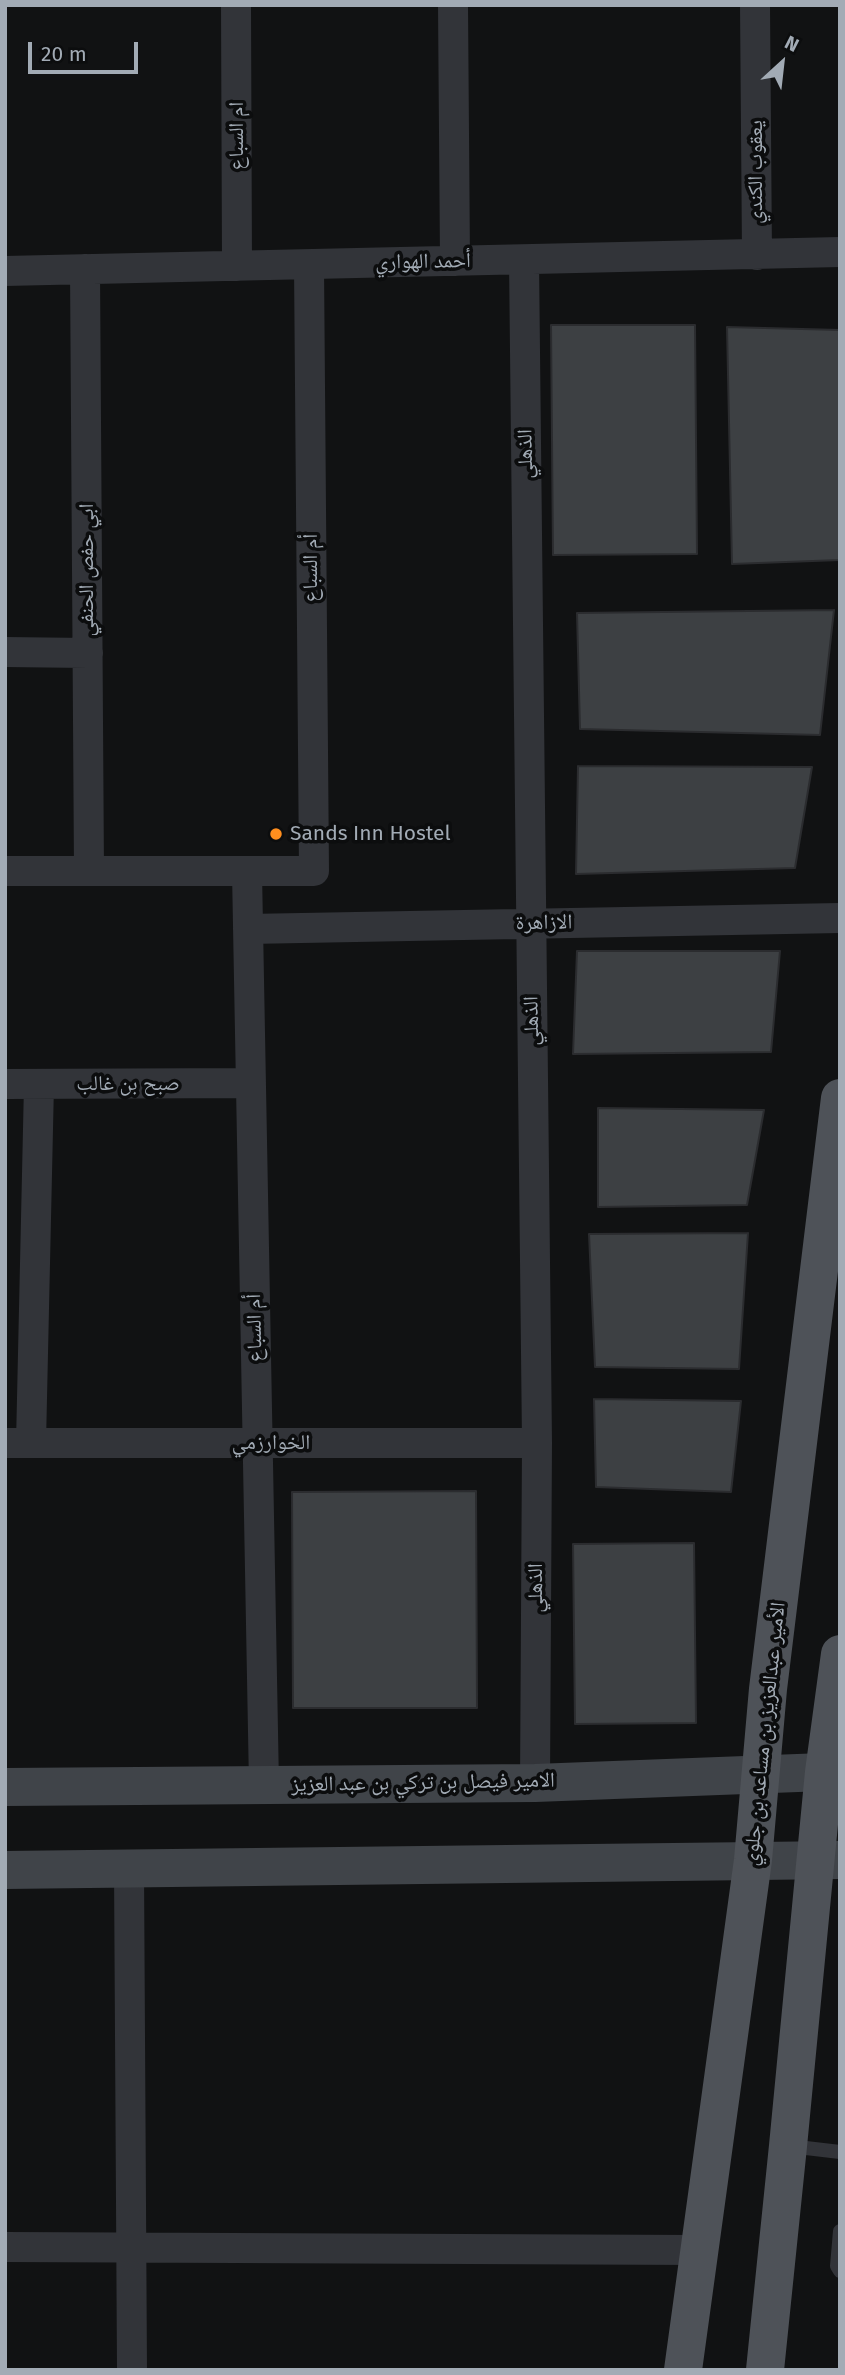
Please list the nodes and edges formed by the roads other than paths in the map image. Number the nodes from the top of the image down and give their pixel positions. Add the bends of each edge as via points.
1 (236, 5) edge
2 (453, 5) edge
3 (755, 5) edge
4 (840, 252) edge
5 (757, 255) junction
6 (524, 260) junction
7 (455, 261) junction
8 (309, 265) junction
9 (237, 266) junction
10 (85, 270) junction
11 (5, 271) edge
12 (5, 652) edge
13 (88, 653) junction
14 (5, 871) edge
15 (89, 872) junction
16 (247, 872) junction
17 (840, 918) edge
18 (531, 923) junction
19 (248, 929) junction
20 (251, 1083) junction
21 (5, 1084) edge
22 (39, 1084) junction
23 (840, 1098) edge
24 (18, 1443) edge
25 (258, 1443) junction
26 (537, 1443) junction
27 (840, 1654) edge
28 (832, 1773) edge
29 (760, 1776) junction
30 (535, 1783) junction
31 (264, 1785) junction
32 (5, 1787) edge
33 (753, 1860) junction
34 (828, 1860) edge
35 (129, 1868) junction
36 (5, 1870) edge
37 (788, 2146) junction
38 (840, 2152) edge
39 (840, 2231) edge
40 (131, 2246) junction
41 (5, 2247) edge
42 (698, 2250) junction
43 (840, 2271) edge
44 (132, 2370) edge
45 (682, 2370) edge
46 (765, 2370) edge

1 - 9 street, ام السباع
2 - 7 street
3 - 5 street, يعقوب الكندي
4 - 5 street, أحمد الهواري
5 - 6 street, أحمد الهواري
6 - 7 street, أحمد الهواري
6 - 18 street, الذهلي
7 - 8 street, أحمد الهواري
8 - 9 street, أحمد الهواري
8 - 16 street, أم السباع via 314,871
9 - 10 street, أحمد الهواري
10 - 11 street, أحمد الهواري
10 - 13 street, ابي حفص الحنفي
12 - 13 street
13 - 15 street, ابي حفص الحنفي
14 - 15 street
15 - 16 street
16 - 19 street, أم السباع
17 - 18 street, الازاهرة
18 - 19 street, الازاهرة
18 - 26 street, الذهلي
19 - 20 street, أم السباع
20 - 22 street, صبح بن غالب
20 - 25 street, أم السباع
21 - 22 street, صبح بن غالب
22 - 24 street
23 - 29 main road, الأمير عبدالعزيز بن مساعد بن جلوي
24 - 25 street, الخوارزمي
25 - 26 street, الخوارزمي
25 - 31 street, أم السباع
26 - 30 street, الذهلي
27 - 28 main road
28 - 29 main road, الامير فيصل بن تركي بن عبد العزيز
28 - 34 main road
29 - 30 main road, الامير فيصل بن تركي بن عبد العزيز
29 - 33 main road, الأمير عبدالعزيز بن مساعد بن جلوي
30 - 31 main road, الامير فيصل بن تركي بن عبد العزيز
31 - 32 main road, الامير فيصل بن تركي بن عبد العزيز
33 - 34 main road
33 - 35 main road
33 - 42 main road, الأمير عبدالعزيز بن مساعد بن جلوي
34 - 37 main road
35 - 36 main road
35 - 40 street
37 - 38 lane
37 - 46 main road
39 - 43 lane
40 - 41 street
40 - 42 street
40 - 44 street
42 - 45 main road, الأمير عبدالعزيز بن مساعد بن جلوي

